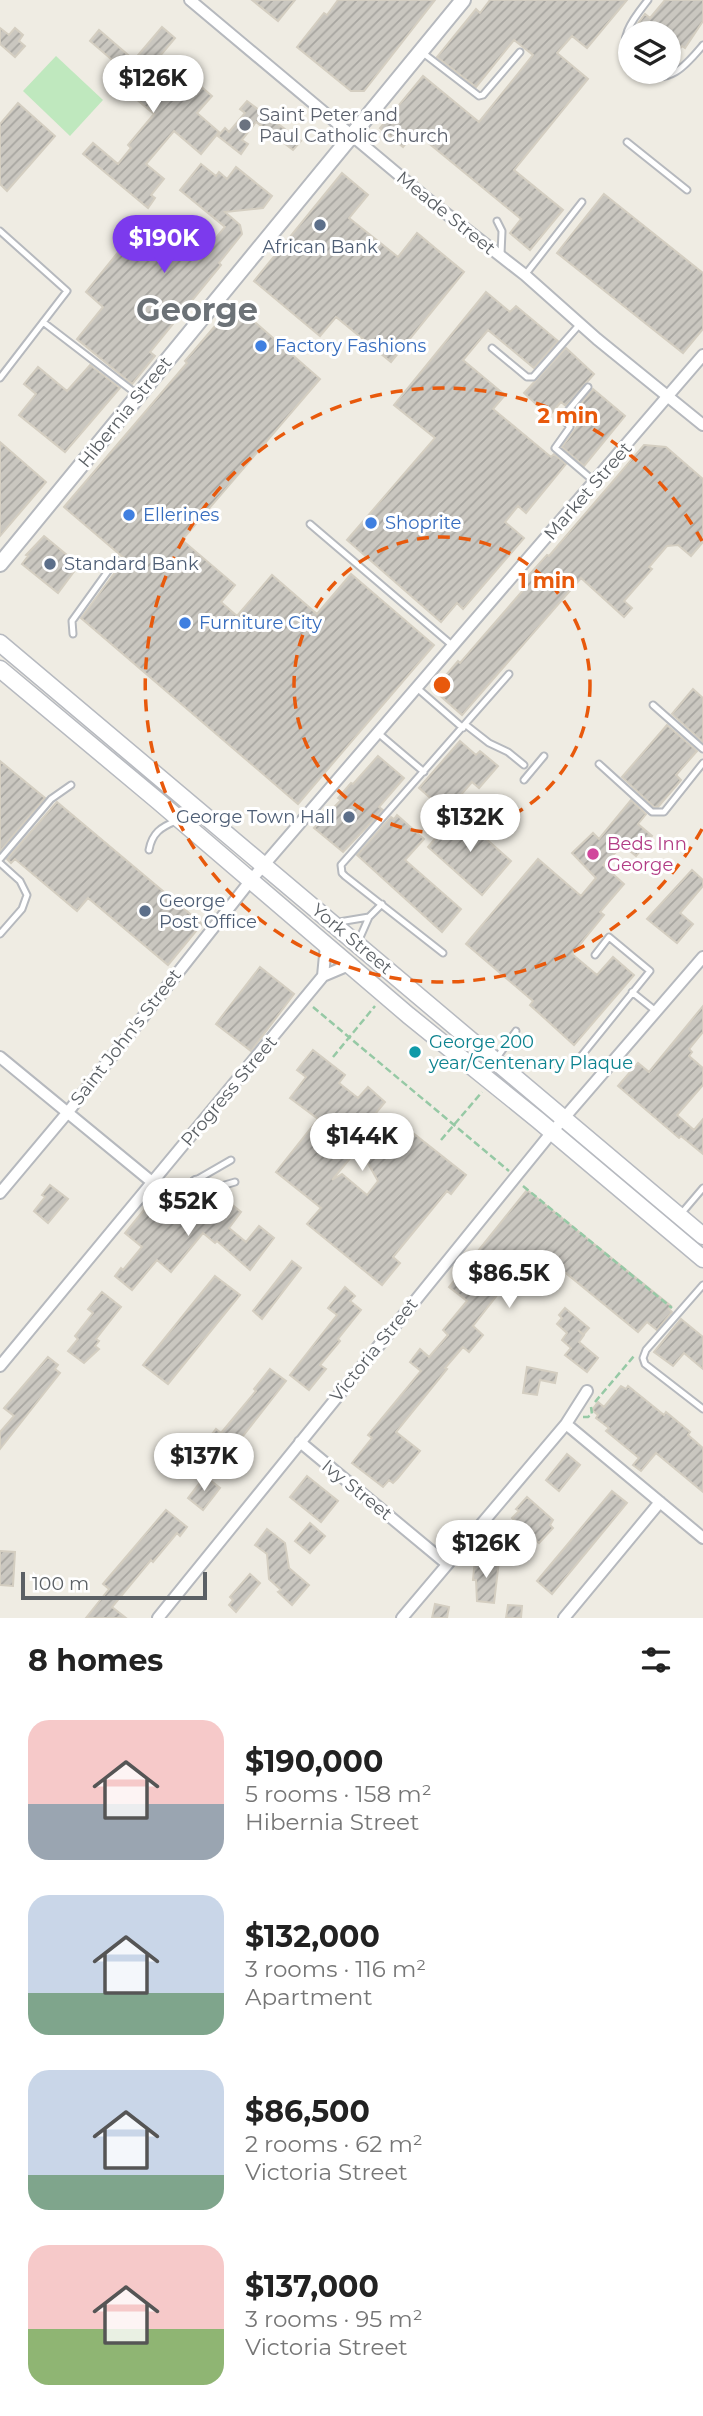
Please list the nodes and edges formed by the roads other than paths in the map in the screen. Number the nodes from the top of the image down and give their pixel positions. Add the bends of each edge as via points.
1 (190, 0) edge
2 (463, 0) edge
3 (648, 0) edge
4 (631, 21) edge
5 (703, 45) edge
6 (421, 51) junction
7 (520, 52) dead end
8 (681, 70) edge
9 (351, 136) junction
10 (627, 142) dead end
11 (687, 190) dead end
12 (582, 202) dead end
13 (497, 221) dead end
14 (0, 231) edge
15 (501, 257) junction
16 (525, 275) junction
17 (43, 322) junction
18 (580, 324) junction
19 (492, 348) dead end
20 (703, 355) edge
21 (1, 376) edge
22 (588, 387) dead end
23 (138, 395) junction
24 (667, 396) junction
25 (703, 425) edge
26 (595, 482) junction
27 (310, 524) dead end
28 (116, 560) dead end
29 (0, 564) edge
30 (72, 634) dead end
31 (0, 643) edge
32 (453, 646) junction
33 (0, 669) edge
34 (509, 674) dead end
35 (417, 688) junction
36 (653, 705) dead end
37 (465, 726) junction
38 (378, 733) junction
39 (703, 749) edge
40 (544, 755) dead end
41 (703, 763) edge
42 (599, 764) dead end
43 (524, 765) dead end
44 (424, 772) junction
45 (524, 780) dead end
46 (71, 785) dead end
47 (179, 820) junction
48 (149, 850) dead end
49 (0, 861) edge
50 (263, 866) junction
51 (251, 880) junction
52 (382, 904) junction
53 (369, 917) junction
54 (332, 923) junction
55 (0, 934) edge
56 (326, 945) junction
57 (357, 945) junction
58 (443, 953) dead end
59 (595, 955) dead end
60 (703, 957) edge
61 (349, 965) junction
62 (323, 976) junction
63 (632, 992) junction
64 (657, 1012) junction
65 (516, 1031) dead end
66 (0, 1057) edge
67 (578, 1060) dead end
68 (494, 1062) junction
69 (68, 1112) junction
70 (558, 1126) junction
71 (231, 1160) dead end
72 (152, 1182) junction
73 (234, 1182) dead end
74 (196, 1187) junction
75 (703, 1188) edge
76 (0, 1193) edge
77 (175, 1202) dead end
78 (679, 1216) junction
79 (703, 1236) edge
80 (703, 1259) edge
81 (703, 1285) edge
82 (0, 1366) edge
83 (587, 1391) dead end
84 (703, 1409) edge
85 (566, 1424) junction
86 (300, 1443) junction
87 (660, 1502) junction
88 (703, 1538) edge
89 (447, 1564) junction
90 (158, 1618) edge
91 (402, 1618) edge
92 (564, 1618) edge

1 - 9 street, Meade Street
2 - 6 street, Hibernia Street
3 - 4 lane
5 - 8 lane
6 - 7 lane via 479,96
6 - 9 street, Hibernia Street
9 - 15 street, Meade Street
9 - 23 street, Hibernia Street
10 - 11 lane
12 - 16 lane
13 - 15 lane via 502,229
14 - 17 lane via 67,291
15 - 16 street, Meade Street
16 - 18 street, Meade Street
17 - 21 lane
17 - 23 lane
18 - 19 lane via 533,377
18 - 24 street, Meade Street
20 - 24 street, Market Street
22 - 26 lane via 562,418 570,427 555,449
23 - 29 street, Hibernia Street
24 - 25 street, Meade Street
24 - 26 street, Market Street
26 - 32 street, Market Street
27 - 32 lane
28 - 30 lane via 72,621
31 - 50 main road, York Street
32 - 35 street, Market Street
33 - 47 main road, York Street
34 - 37 lane
35 - 37 lane
35 - 38 street, Market Street
36 - 39 lane
37 - 43 lane
37 - 44 lane
38 - 44 lane
38 - 50 street, Market Street
40 - 45 lane
41 - 42 lane via 658,813
44 - 52 lane via 341,865 342,873
46 - 49 lane via 51,799
47 - 48 lane via 158,830
47 - 51 main road, York Street
49 - 55 lane via 27,895 22,909
50 - 51 street, Market Street
50 - 54 main road, York Street
51 - 56 main road, York Street
51 - 69 street, Saint John's Street
52 - 53 lane
52 - 58 lane
53 - 54 lane
53 - 57 lane
54 - 57 main road, York Street
56 - 61 main road, York Street
56 - 62 street
57 - 68 main road, York Street
59 - 63 lane via 609,937 650,971
60 - 64 street, Victoria Street
61 - 62 street, Progress Street
61 - 70 main road, York Street via 491,1081
62 - 72 street, Progress Street
63 - 64 lane
63 - 67 lane
64 - 70 street, Victoria Street
65 - 68 lane
66 - 69 street
68 - 70 main road, York Street
69 - 72 street
69 - 76 street, Saint John's Street
70 - 78 main road, York Street
70 - 80 main road, York Street
70 - 86 street, Victoria Street
71 - 74 lane via 198,1179 202,1183
72 - 82 street, Progress Street
73 - 74 lane
74 - 77 lane
75 - 78 lane
78 - 79 main road, York Street
81 - 84 lane via 643,1358
83 - 85 street
85 - 87 street
85 - 89 street
86 - 89 street, Ivy Street
86 - 90 street, Victoria Street
87 - 88 street
87 - 92 street
89 - 91 street

